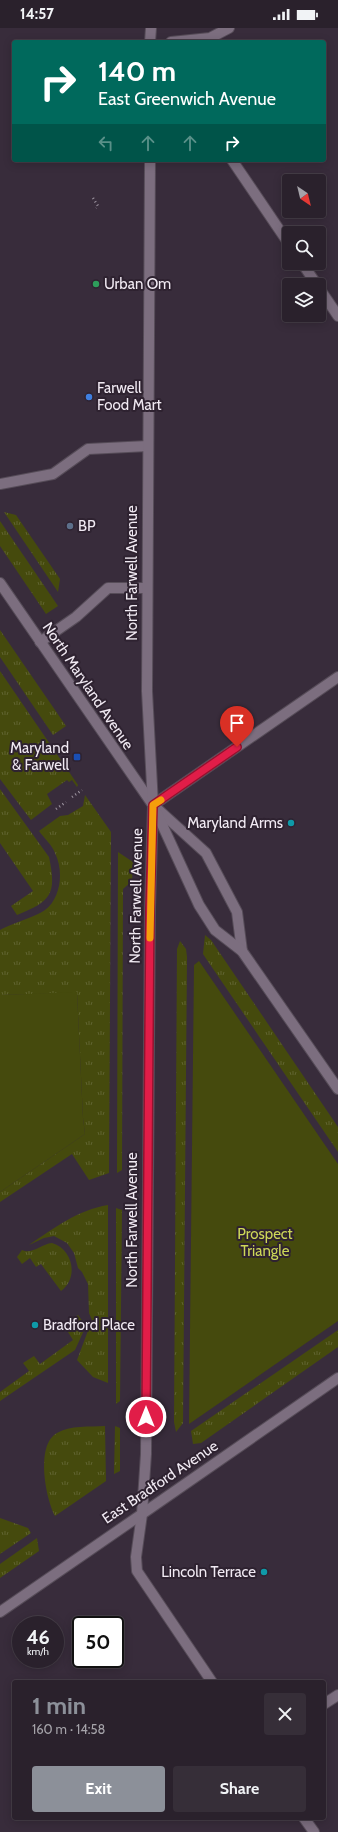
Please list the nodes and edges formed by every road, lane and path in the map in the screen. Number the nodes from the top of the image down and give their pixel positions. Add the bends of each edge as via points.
1 (151, 28) edge
2 (229, 28) edge
3 (150, 40) edge
4 (190, 40) edge
5 (150, 162) edge
6 (233, 162) edge
7 (93, 198) dead end
8 (96, 208) dead end
9 (282, 234) edge
10 (326, 298) edge
11 (338, 316) edge
12 (148, 446) junction
13 (0, 484) edge
14 (0, 583) edge
15 (147, 588) junction
16 (40, 642) junction
17 (338, 678) edge
18 (82, 790) dead end
19 (72, 797) dead end
20 (66, 802) dead end
21 (153, 805) junction
22 (56, 810) dead end
23 (242, 951) junction
24 (338, 1089) edge
25 (338, 1378) edge
26 (142, 1514) junction
27 (0, 1612) edge
28 (211, 1680) edge
29 (338, 1695) edge
30 (326, 1703) edge
31 (305, 1820) edge
32 (314, 1832) edge

1 - 3 street
2 - 4 street via 210,38
5 - 12 street, North Farwell Avenue
6 - 9 street
7 - 8 path via 98,206
10 - 11 street
12 - 13 street via 88,449 53,474
12 - 15 street, North Farwell Avenue
14 - 16 street, North Maryland Avenue
15 - 16 street via 108,588 76,617
15 - 21 street, North Farwell Avenue via 147,692
16 - 21 street, North Maryland Avenue
17 - 21 street
18 - 19 path
20 - 22 path
21 - 23 street, North Maryland Avenue via 198,905 215,930
21 - 23 street, North Maryland Avenue via 206,853 237,912
21 - 26 street, North Farwell Avenue via 146,1454
23 - 24 street, North Maryland Avenue
25 - 26 street, East Bradford Avenue
26 - 27 street, East Bradford Avenue
26 - 28 street, North Farwell Avenue via 136,1557 138,1571
29 - 30 street
31 - 32 street

